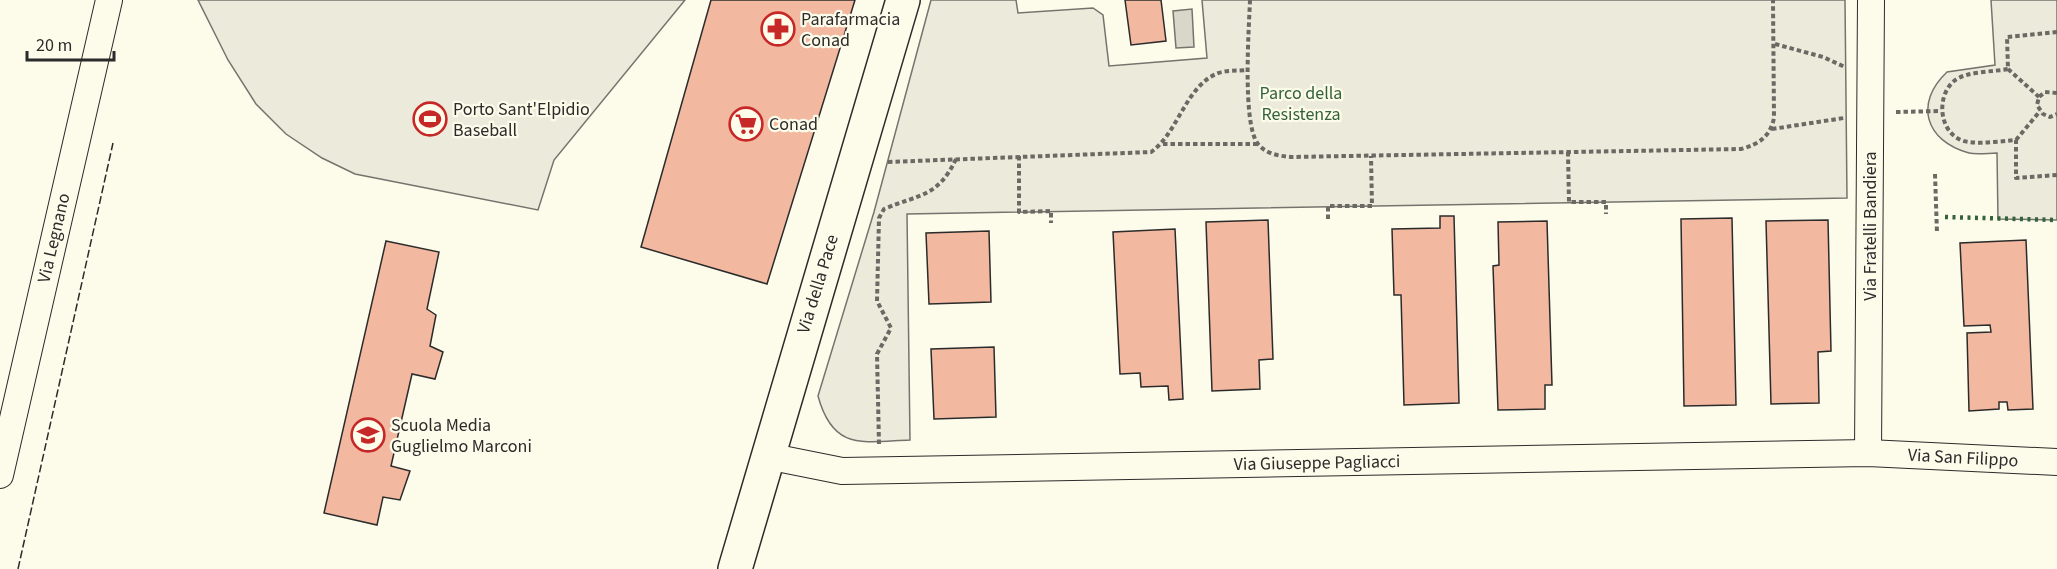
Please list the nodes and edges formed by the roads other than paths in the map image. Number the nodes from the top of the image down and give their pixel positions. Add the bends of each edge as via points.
1 (109, 0) edge
2 (903, 0) edge
3 (1871, 0) edge
4 (6, 420) edge
5 (1868, 453) junction
6 (768, 456) junction
7 (2057, 462) edge
8 (0, 475) edge
9 (735, 569) edge

1 - 4 street, Via Legnano
2 - 6 street, Via della Pace
3 - 5 street, Via Fratelli Bandiera
4 - 8 street, Via Legnano
5 - 6 street, Via Giuseppe Pagliacci via 880,471 842,471
5 - 7 street, Via San Filippo
6 - 9 street, Via della Pace

